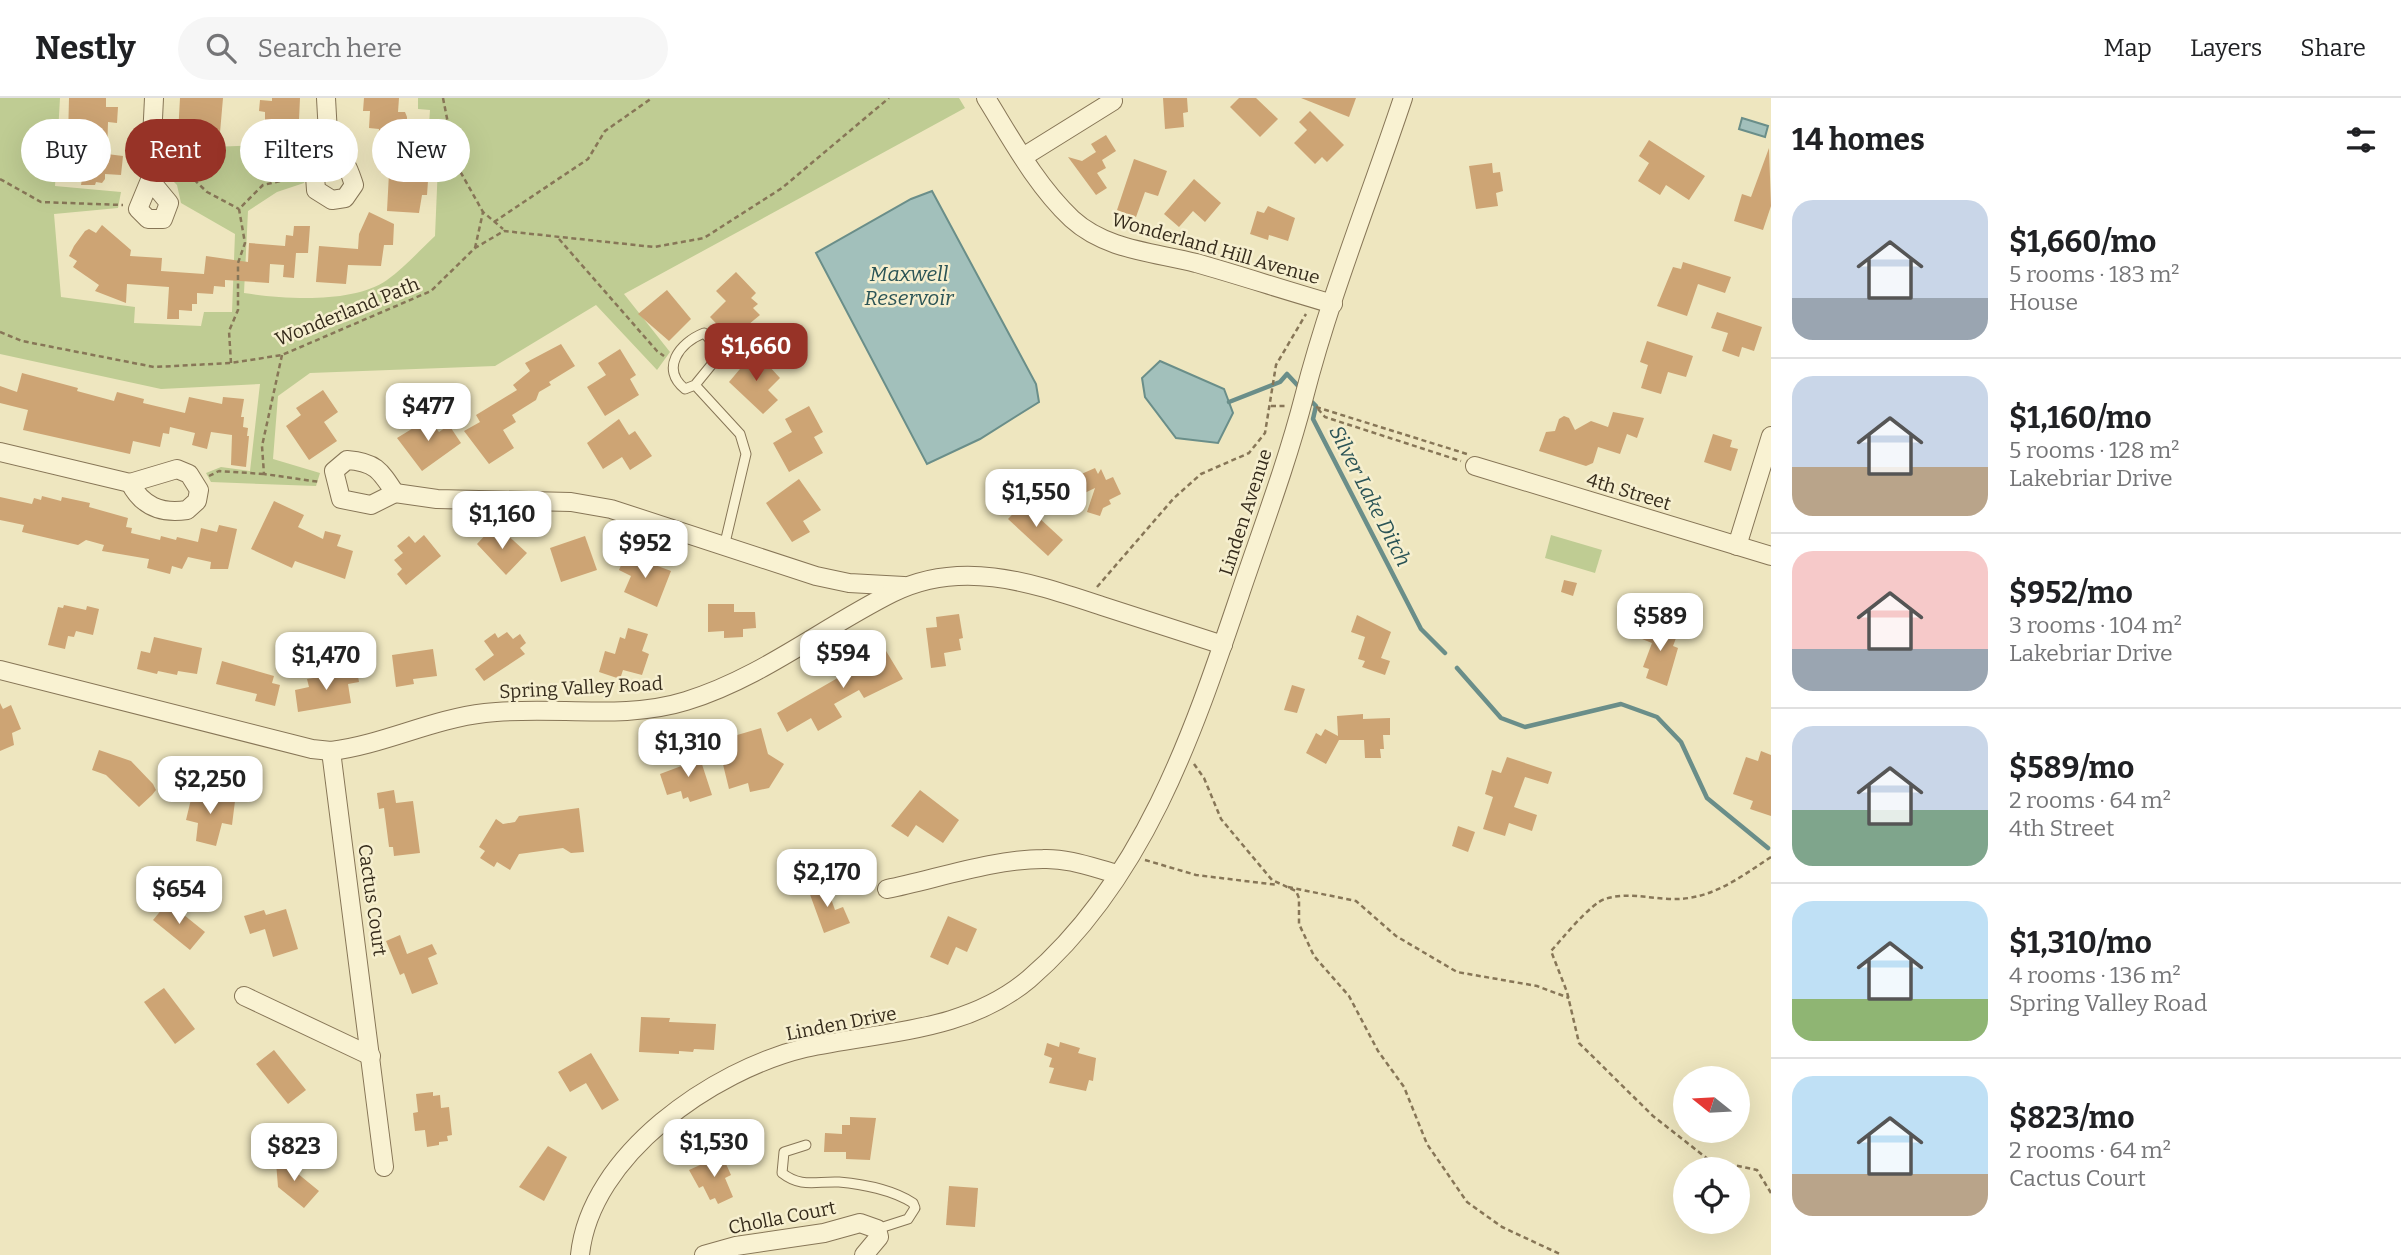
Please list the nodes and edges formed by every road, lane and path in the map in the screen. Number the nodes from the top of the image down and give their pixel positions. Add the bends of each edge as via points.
1 (154, 98) edge
2 (326, 98) edge
3 (443, 98) edge
4 (652, 98) edge
5 (890, 98) edge
6 (986, 98) edge
7 (1403, 98) edge
8 (1114, 101) dead end
9 (153, 119) edge
10 (327, 119) edge
11 (1023, 157) junction
12 (0, 179) edge
13 (149, 182) edge
14 (152, 182) edge
15 (197, 182) edge
16 (274, 182) edge
17 (315, 182) edge
18 (353, 182) edge
19 (139, 205) junction
20 (239, 209) junction
21 (483, 212) junction
22 (494, 222) junction
23 (504, 230) junction
24 (559, 239) junction
25 (475, 248) junction
26 (1312, 298) junction
27 (1333, 304) junction
28 (0, 332) edge
29 (282, 355) junction
30 (672, 361) junction
31 (230, 363) junction
32 (695, 385) junction
33 (1316, 406) dead end
34 (1771, 436) edge
35 (0, 452) edge
36 (1475, 466) joint
37 (264, 474) junction
38 (196, 482) junction
39 (130, 483) junction
40 (335, 484) junction
41 (395, 493) junction
42 (1737, 546) junction
43 (724, 547) junction
44 (1771, 556) edge
45 (908, 586) junction
46 (1086, 600) junction
47 (1223, 645) junction
48 (0, 670) edge
49 (1184, 749) junction
50 (331, 751) junction
51 (1130, 856) junction
52 (1771, 857) edge
53 (1118, 874) junction
54 (1283, 886) junction
55 (887, 889) dead end
56 (1084, 919) joint
57 (244, 996) dead end
58 (1569, 999) junction
59 (371, 1056) junction
60 (806, 1145) dead end
61 (384, 1167) dead end
62 (1771, 1193) edge
63 (877, 1229) junction
64 (580, 1255) edge
65 (704, 1255) edge
66 (864, 1255) edge
67 (1562, 1255) edge

1 - 9 street
2 - 10 street
3 - 21 path via 456,164
4 - 22 path via 605,131 588,159
5 - 24 path via 782,188 704,238 653,247
6 - 11 street, Wonderland Hill Avenue
7 - 27 street, Linden Avenue
8 - 11 street
11 - 26 street, Wonderland Hill Avenue via 1049,195 1096,236 1121,247
12 - 19 path via 41,202
13 - 19 street
14 - 19 street via 165,195 168,211 163,219 148,219 140,214
15 - 20 path
16 - 20 path via 263,185
17 - 18 street via 316,190 332,200 345,198
20 - 31 path via 245,243 238,262 238,310 229,331
21 - 22 path
21 - 25 path
22 - 23 path
23 - 24 path
23 - 25 path, Wonderland Path
24 - 30 path via 657,351
25 - 29 path, Wonderland Path via 430,291
26 - 27 street, Wonderland Hill Avenue
26 - 46 path via 1303,323 1276,365 1265,433 1249,453 1201,474 1174,498
27 - 47 street, Linden Avenue
28 - 31 path, Wonderland Path via 22,341 154,367
29 - 31 path, Wonderland Path
29 - 37 path via 262,446
30 - 32 lane via 671,372 677,382 685,388
30 - 32 lane via 694,337 704,333 712,340 719,349 717,358
32 - 43 lane via 740,434 746,454
33 - 36 path via 1325,417
34 - 42 street
35 - 39 street
36 - 42 street, 4th Street
37 - 38 path via 219,471
37 - 40 path
38 - 39 street via 177,469
38 - 39 street via 197,500 187,510 173,512 138,499
40 - 41 street via 341,499 371,505
40 - 41 street via 334,471 347,460 366,461 381,471
41 - 43 street via 437,499 571,502 611,509
42 - 44 street, 4th Street
43 - 45 street via 849,583
45 - 46 street, Spring Valley Road via 960,575 1000,576
45 - 50 street, Spring Valley Road via 725,688 683,702 645,709 487,712
46 - 47 street, Spring Valley Road
47 - 49 street, Linden Avenue
48 - 50 street, Spring Valley Road
49 - 51 street, Linden Avenue
49 - 54 path via 1204,778 1222,819 1272,880
50 - 59 street, Cactus Court
51 - 53 street, Linden Avenue
51 - 54 path via 1196,875
52 - 58 path via 1703,896 1602,899 1551,951
53 - 55 street via 1043,859
53 - 56 street, Linden Avenue
54 - 58 path via 1356,901 1396,936 1457,972 1536,986
54 - 67 path via 1296,891 1299,924 1314,956 1349,996 1378,1051 1404,1087 1427,1144 1466,1202 1502,1227
56 - 64 street, Linden Drive via 1028,979 991,1004 916,1031 804,1048 739,1072 691,1100 657,1126 616,1170 589,1216
57 - 59 street
58 - 62 path via 1579,1043 1653,1116 1709,1160 1756,1170
59 - 61 street, Cactus Court
60 - 63 lane via 785,1152 781,1161 782,1173 791,1180 805,1185 855,1184 913,1203 908,1219
63 - 65 street, Cholla Court via 860,1223
63 - 66 street via 878,1237

